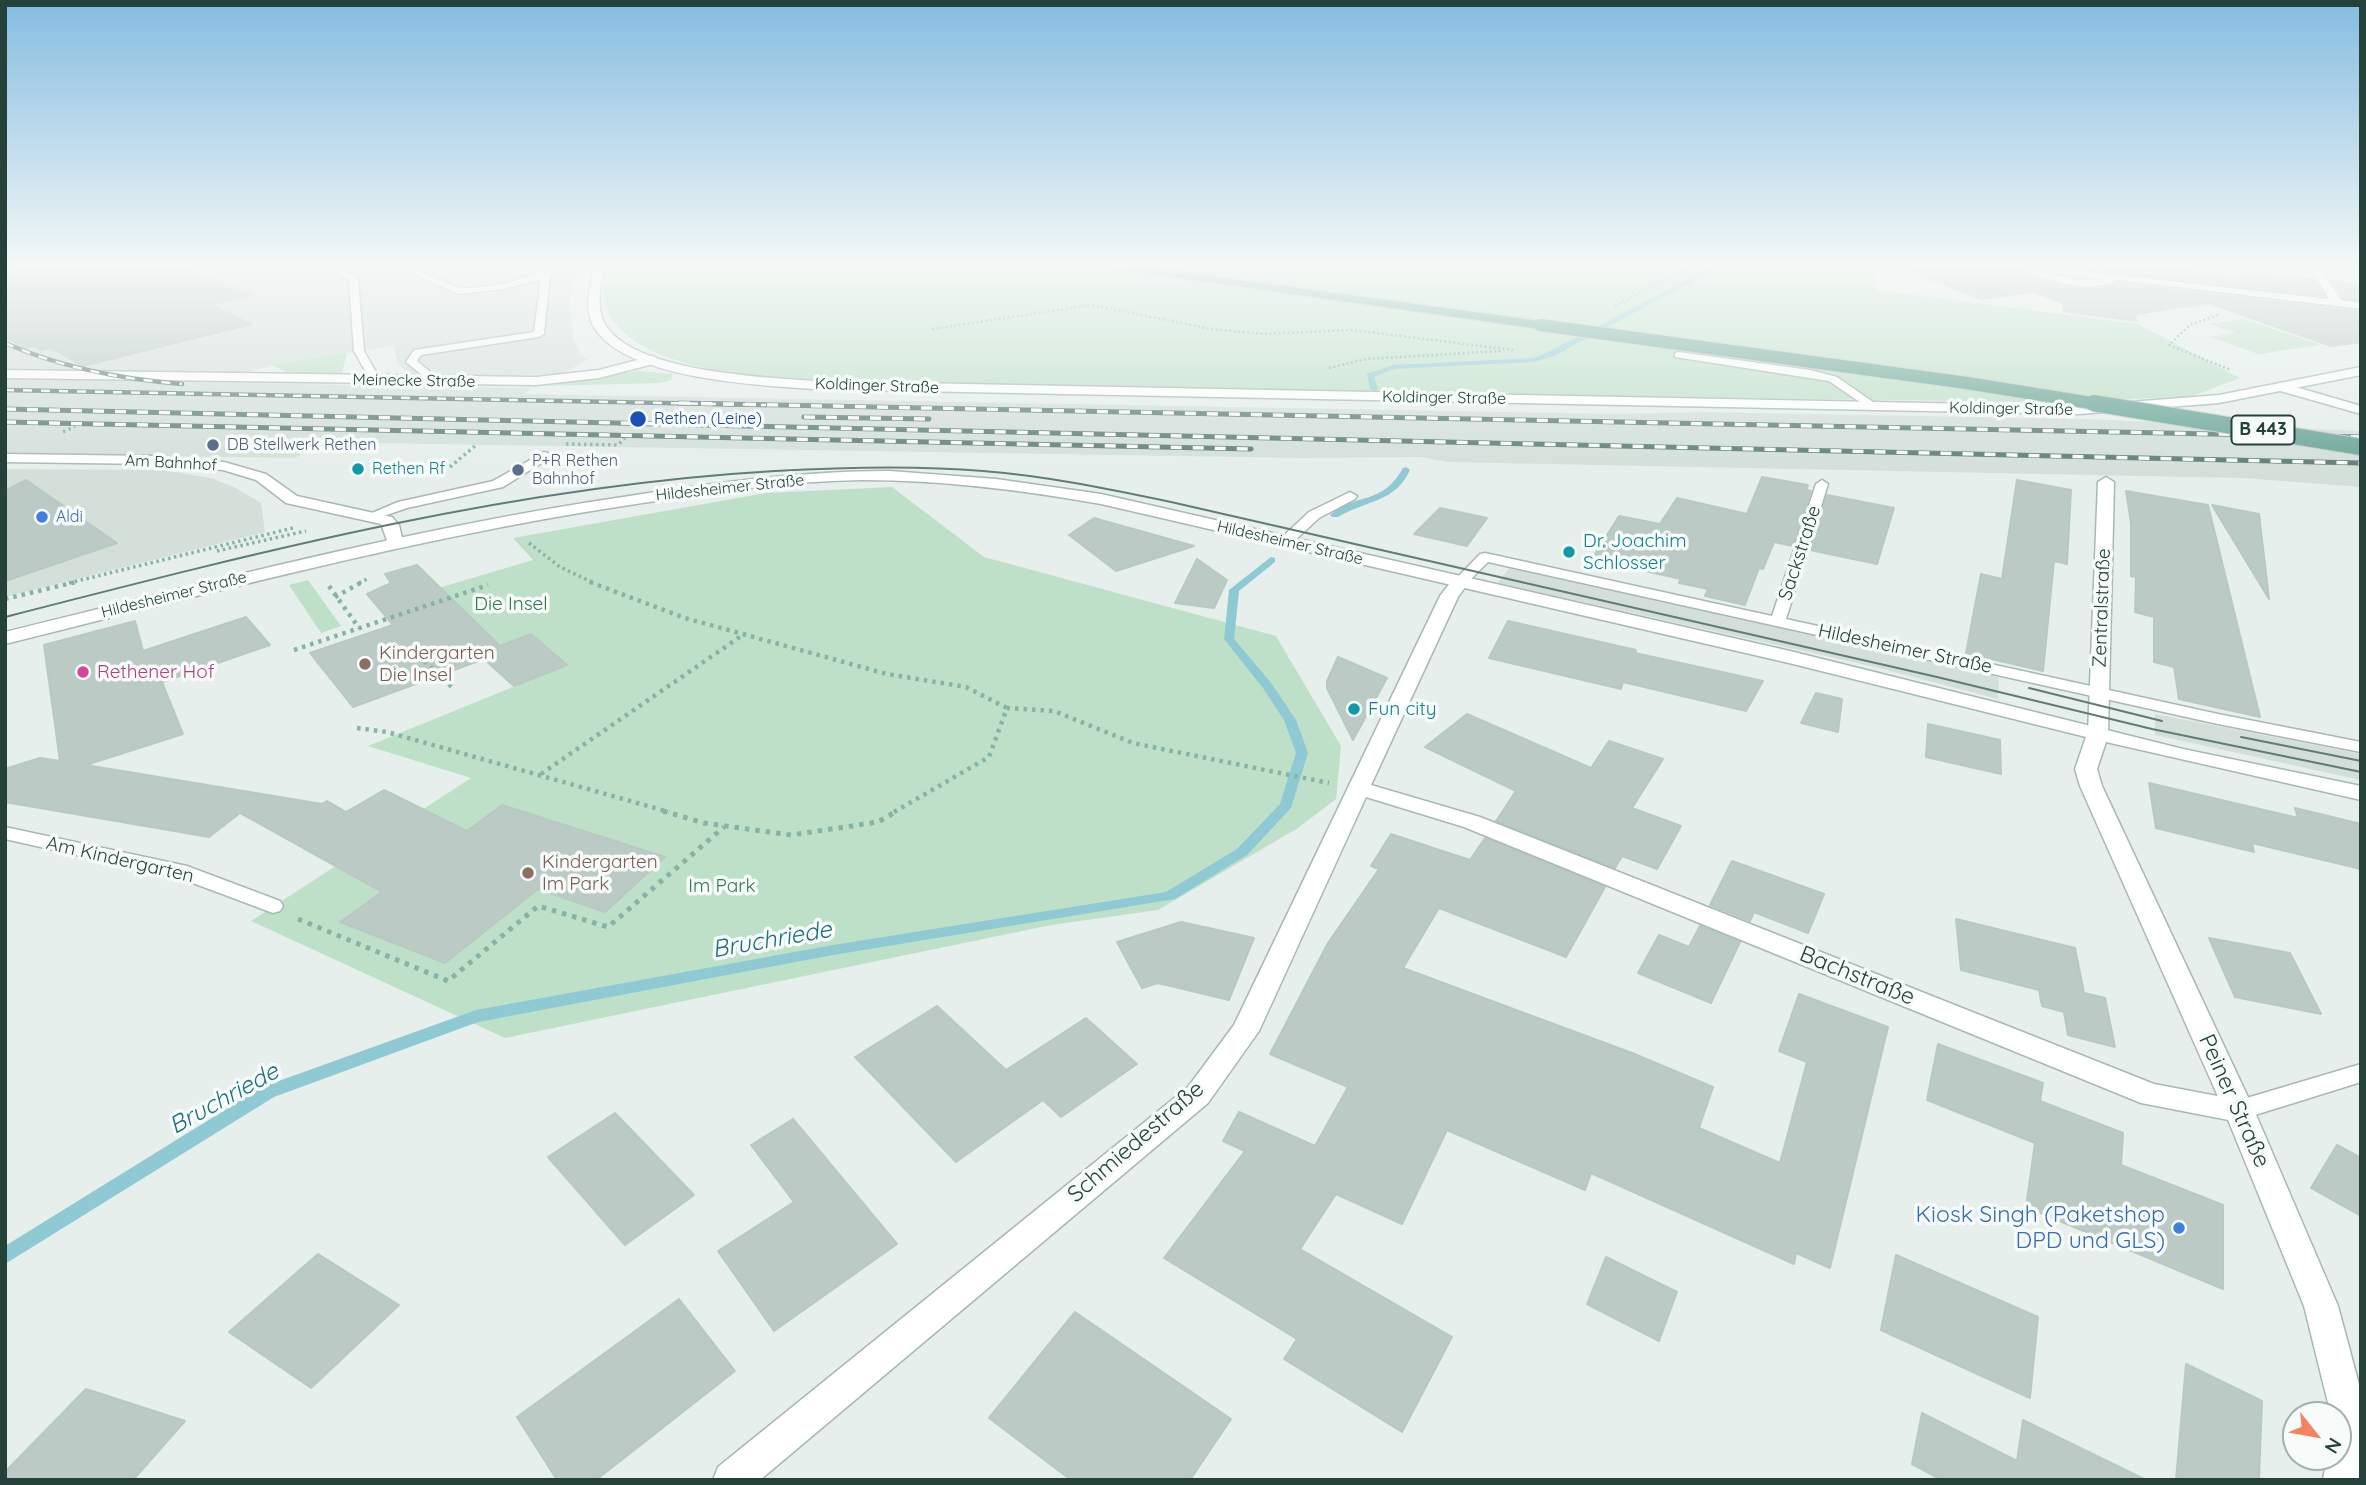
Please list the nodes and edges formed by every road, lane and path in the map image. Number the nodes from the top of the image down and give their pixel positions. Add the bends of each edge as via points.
1 (358, 335) edge
2 (530, 335) edge
3 (609, 335) edge
4 (1395, 335) edge
5 (1616, 335) edge
6 (2177, 335) edge
7 (1679, 355) dead end
8 (653, 360) junction
9 (2361, 371) edge
10 (5, 374) edge
11 (376, 381) junction
12 (437, 382) junction
13 (2282, 387) junction
14 (1312, 396) junction
15 (1874, 407) junction
16 (2361, 410) edge
17 (75, 426) dead end
18 (65, 431) dead end
19 (625, 438) dead end
20 (566, 444) dead end
21 (2361, 446) edge
22 (566, 452) dead end
23 (544, 456) joint
24 (5, 458) edge
25 (2106, 482) dead end
26 (1822, 484) dead end
27 (1350, 496) dead end
28 (346, 511) junction
29 (372, 516) junction
30 (318, 528) dead end
31 (518, 535) dead end
32 (395, 541) junction
33 (1285, 542) junction
34 (217, 551) dead end
35 (1459, 583) junction
36 (488, 585) dead end
37 (5, 599) edge
38 (1778, 621) junction
39 (744, 633) junction
40 (5, 638) edge
41 (294, 650) dead end
42 (418, 655) dead end
43 (455, 690) dead end
44 (2099, 693) junction
45 (1007, 708) junction
46 (357, 728) dead end
47 (2098, 734) junction
48 (2361, 747) edge
49 (541, 774) junction
50 (1309, 779) dead end
51 (1357, 788) junction
52 (2361, 793) edge
53 (724, 827) junction
54 (5, 833) edge
55 (273, 906) joint
56 (2361, 1073) edge
57 (2239, 1110) junction
58 (731, 1480) edge
59 (2342, 1480) edge

1 - 11 lane via 359,351
2 - 12 lane via 418,352 411,362
3 - 8 street, Koldinger Straße
4 - 14 path via 1514,350 1365,359 1329,368 1315,379
5 - 21 main road, B 443, bridge via 1980,385
6 - 13 path via 2169,345
7 - 15 lane via 1833,379
8 - 12 street, Meinecke Straße via 564,379
8 - 14 street, Koldinger Straße via 722,376 813,385
9 - 13 street, Koldinger Straße
10 - 11 street, Meinecke Straße
11 - 12 street, Meinecke Straße
13 - 15 street, Koldinger Straße via 2207,401 2079,410
13 - 16 street
14 - 15 street, Koldinger Straße
17 - 18 path
19 - 20 path via 618,444
22 - 23 path
23 - 29 lane via 501,483 397,505
24 - 28 street, Am Bahnhof via 224,466 261,477 292,500
25 - 44 street, Zentralstraße
26 - 38 lane, Sackstraße
27 - 33 lane via 1314,514
28 - 29 street, Am Bahnhof
28 - 37 path via 328,520
29 - 32 street via 391,525
30 - 34 path
31 - 39 path via 560,567 612,592
32 - 33 street, Hildesheimer Straße via 676,493 887,476 1039,488
32 - 40 street, Hildesheimer Straße
33 - 35 street, Hildesheimer Straße
35 - 38 lane, Hildesheimer Straße via 1485,557
35 - 47 street, Hildesheimer Straße via 1803,660
35 - 51 street, Schmiedestraße
36 - 41 path
38 - 44 lane, Hildesheimer Straße
39 - 45 path via 887,674 966,687
39 - 49 path
42 - 43 path
44 - 47 street, Zentralstraße
44 - 48 lane, Hildesheimer Straße
45 - 50 path via 1054,712 1133,743
45 - 53 path via 989,757 878,822 791,835
46 - 49 path
47 - 52 street, Hildesheimer Straße
47 - 57 street, Peiner Straße via 2086,769 2091,786
49 - 53 path
51 - 57 street, Bachstraße via 1472,822 2151,1095
51 - 58 street, Schmiedestraße via 1245,1031 1198,1095
53 - 55 path via 608,927 538,906 448,981 317,929
54 - 55 lane, Am Kindergarten via 187,873
56 - 57 lane, Bachstraße
57 - 59 street, Peiner Straße via 2321,1306 2350,1418

